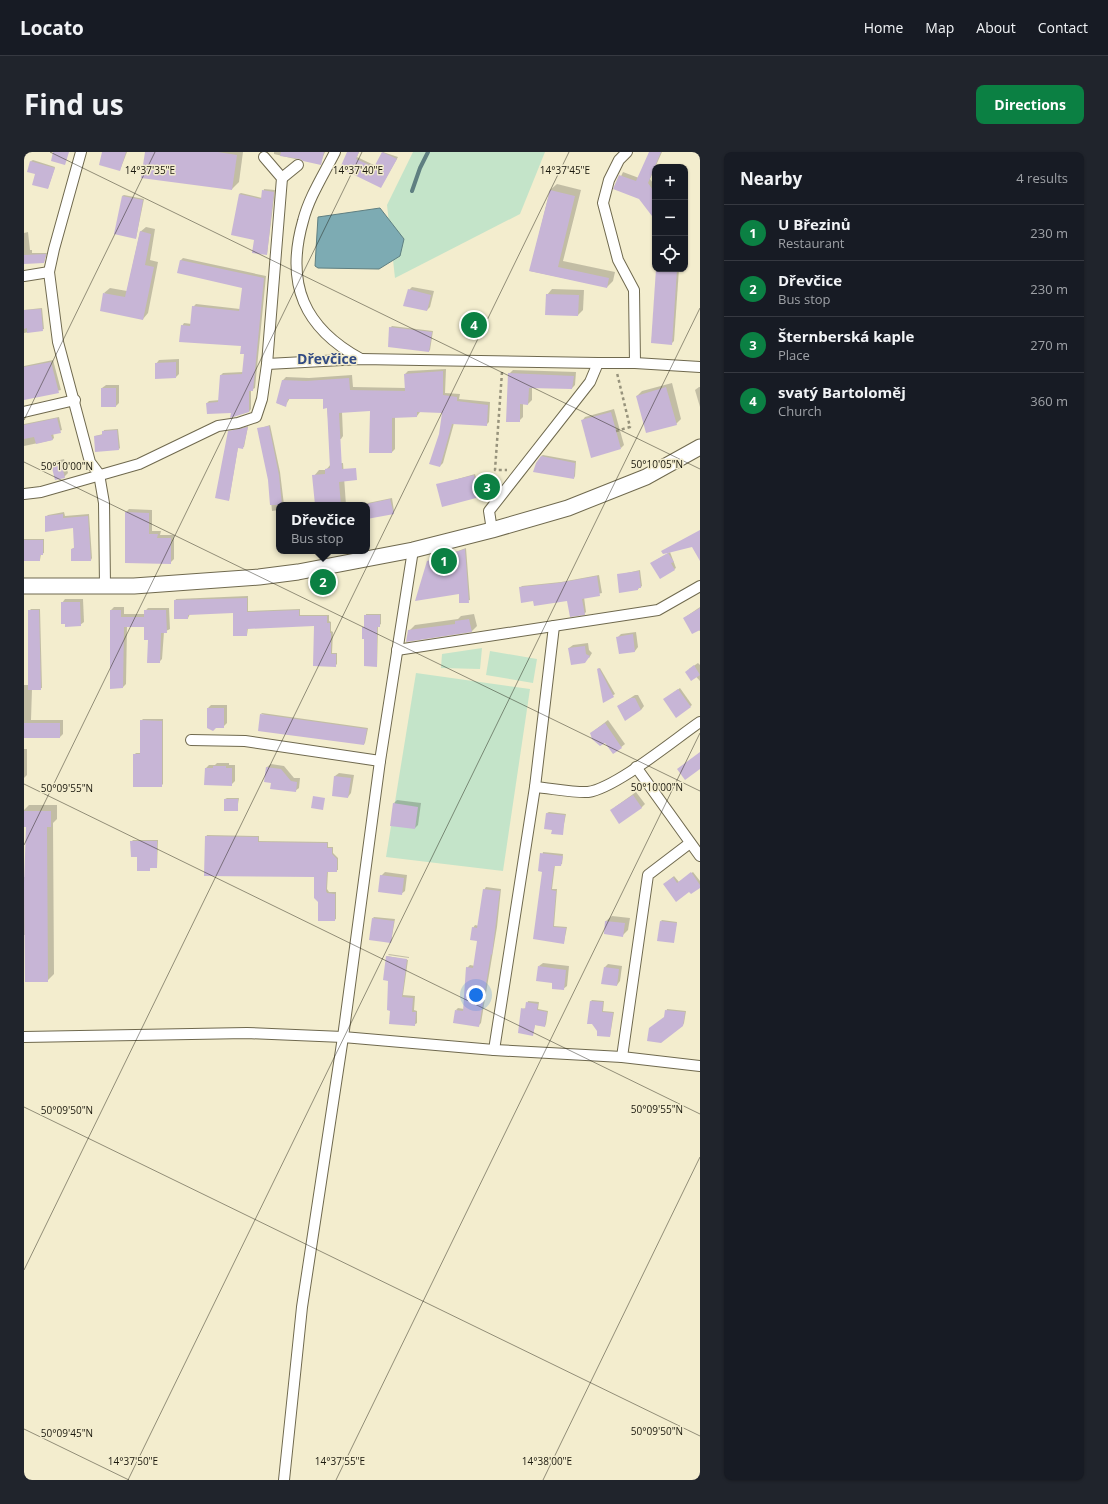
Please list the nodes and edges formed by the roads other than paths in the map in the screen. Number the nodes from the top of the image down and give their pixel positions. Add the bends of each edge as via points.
1 (81, 152) edge
2 (335, 152) edge
3 (627, 152) edge
4 (264, 157) dead end
5 (298, 165) dead end
6 (282, 178) junction
7 (49, 272) junction
8 (24, 276) edge
9 (361, 359) junction
10 (598, 363) junction
11 (635, 363) junction
12 (267, 364) junction
13 (700, 367) edge
14 (75, 400) junction
15 (24, 412) edge
16 (700, 447) edge
17 (100, 474) junction
18 (24, 494) edge
19 (492, 530) junction
20 (413, 550) junction
21 (24, 586) edge
22 (105, 586) junction
23 (700, 586) edge
24 (554, 626) junction
25 (397, 650) junction
26 (700, 722) edge
27 (191, 740) dead end
28 (380, 761) junction
29 (636, 767) junction
30 (535, 787) junction
31 (690, 843) junction
32 (700, 856) edge
33 (24, 1037) edge
34 (344, 1037) junction
35 (494, 1050) junction
36 (622, 1057) junction
37 (700, 1066) edge
38 (284, 1480) edge

1 - 7 street
2 - 9 street via 310,200 303,220 298,241 298,282 300,295 312,319 339,346
3 - 11 street via 619,160 609,180 603,203 618,260 634,290
4 - 6 street
5 - 6 street
6 - 12 street
7 - 8 street
7 - 14 street via 58,342
9 - 10 street
9 - 12 street
10 - 11 street
10 - 19 street via 590,382 489,511
11 - 13 street
12 - 17 street via 262,399 256,417 218,426 139,464
14 - 15 street
14 - 17 street via 90,462
16 - 19 main road via 646,477 568,508
17 - 18 street via 41,492
17 - 22 street via 104,503
19 - 20 main road
20 - 22 main road via 259,577
20 - 25 street
21 - 22 main road
23 - 24 street via 658,610
24 - 25 street
24 - 30 street
25 - 28 street
26 - 29 street
27 - 28 street via 245,741
28 - 34 street
29 - 30 street via 610,783 588,792
29 - 31 street
30 - 35 street
31 - 32 street
31 - 36 street via 648,875
33 - 34 street via 247,1033
34 - 35 street
34 - 38 street via 302,1307
35 - 36 street
36 - 37 street

